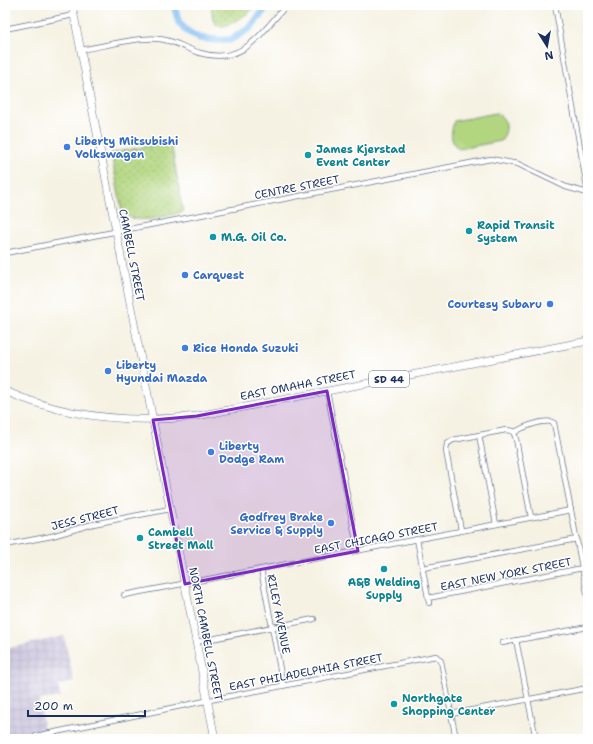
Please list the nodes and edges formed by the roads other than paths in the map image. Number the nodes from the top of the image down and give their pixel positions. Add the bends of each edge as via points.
1 (72, 5) edge
2 (287, 5) edge
3 (554, 5) edge
4 (74, 15) junction
5 (5, 29) edge
6 (80, 50) junction
7 (588, 193) edge
8 (116, 231) junction
9 (5, 253) edge
10 (588, 341) edge
11 (5, 390) edge
12 (327, 391) junction
13 (153, 420) junction
14 (514, 433) junction
15 (479, 435) junction
16 (170, 509) junction
17 (571, 510) junction
18 (531, 517) junction
19 (496, 524) junction
20 (461, 530) junction
21 (417, 539) junction
22 (577, 539) junction
23 (5, 545) edge
24 (358, 551) junction
25 (588, 567) edge
26 (423, 568) junction
27 (582, 568) junction
28 (261, 570) junction
29 (185, 584) junction
30 (124, 595) dead end
31 (428, 598) junction
32 (588, 598) edge
33 (429, 603) dead end
34 (314, 619) dead end
35 (588, 626) edge
36 (272, 627) junction
37 (516, 640) junction
38 (196, 642) junction
39 (502, 643) dead end
40 (284, 685) junction
41 (588, 688) edge
42 (528, 699) junction
43 (207, 701) junction
44 (451, 714) junction
45 (36, 736) dead end
46 (215, 739) edge
47 (456, 739) edge
48 (536, 739) edge

1 - 4 main road, CAMBELL STREET
2 - 6 street via 250,45 224,56 200,54 159,38
3 - 7 street
4 - 5 street
4 - 6 main road, CAMBELL STREET
6 - 8 main road, CAMBELL STREET
7 - 8 street, CENTRE STREET via 566,187 518,164 491,159
8 - 9 street, CENTRE STREET
8 - 13 main road, CAMBELL STREET
10 - 12 main road, EAST OMAHA STREET / SD 44
11 - 13 main road, SD 44 via 36,403 74,414 113,419
12 - 13 main road, EAST OMAHA STREET / SD 44 via 197,416
12 - 24 street
13 - 16 main road, CAMBELL STREET
14 - 15 street via 508,430
14 - 17 street via 525,426 548,421 554,423
14 - 18 street
15 - 19 street
15 - 20 street via 453,440 446,446
16 - 23 street, JESS STREET
16 - 29 main road, NORTH CAMBELL STREET
17 - 18 street, EAST CHICAGO STREET
17 - 22 street
18 - 19 street, EAST CHICAGO STREET
19 - 20 street, EAST CHICAGO STREET
20 - 21 street, EAST CHICAGO STREET
21 - 24 street, EAST CHICAGO STREET
21 - 26 street
22 - 26 street
22 - 27 street
24 - 28 street, EAST CHICAGO STREET
25 - 27 street, EAST NEW YORK STREET
26 - 31 street
27 - 31 street, EAST NEW YORK STREET
27 - 32 street
28 - 29 street, EAST CHICAGO STREET
28 - 36 street, RILEY AVENUE
29 - 30 street, EAST CHICAGO STREET
29 - 38 main road, NORTH CAMBELL STREET
31 - 33 street
34 - 36 street
35 - 37 street
36 - 38 street
36 - 40 street, RILEY AVENUE
37 - 39 street
37 - 42 street
38 - 43 main road, NORTH CAMBELL STREET
40 - 43 street, EAST PHILADELPHIA STREET
40 - 44 street, EAST PHILADELPHIA STREET via 432,656 438,657
41 - 42 street
42 - 44 street
42 - 48 street
43 - 45 street, EAST PHILADELPHIA STREET
43 - 46 main road, NORTH CAMBELL STREET
44 - 47 street

